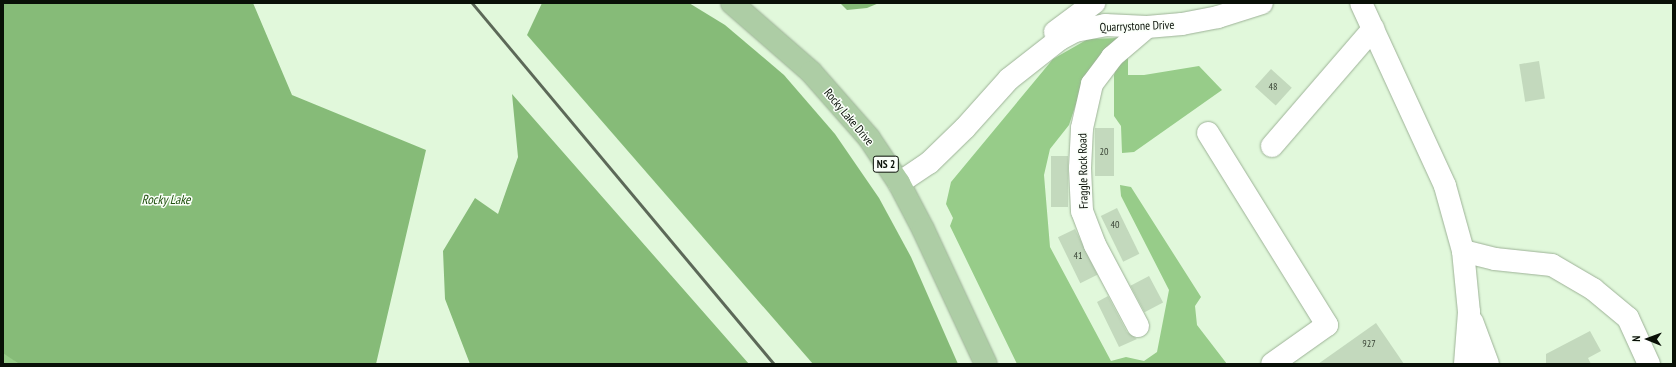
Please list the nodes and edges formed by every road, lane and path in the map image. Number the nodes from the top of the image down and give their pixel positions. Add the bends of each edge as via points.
1 (732, 3) edge
2 (1094, 3) edge
3 (1262, 3) edge
4 (1361, 3) edge
5 (1147, 27) junction
6 (1373, 29) junction
7 (1009, 79) junction
8 (1208, 133) dead end
9 (1272, 146) dead end
10 (899, 183) junction
11 (1463, 251) junction
12 (1469, 312) junction
13 (1138, 326) dead end
14 (986, 364) edge
15 (1272, 364) edge
16 (1465, 364) edge
17 (1488, 364) edge
18 (1649, 364) edge

1 - 10 main road, Rocky Lake Drive / NS 2 via 811,72 838,101
2 - 7 lane via 1060,28
3 - 5 lane, Quarrystone Drive via 1211,18
4 - 6 lane
5 - 7 lane, Quarrystone Drive via 1105,26 1074,32 1060,38
5 - 13 lane, Fraggle Rock Road via 1112,57 1092,84 1082,128 1080,168 1082,211 1095,245
6 - 9 lane
6 - 11 lane via 1446,186
7 - 10 lane, Quarrystone Drive via 929,163
8 - 15 lane via 1327,325
10 - 14 main road, Rocky Lake Drive / NS 2
11 - 12 lane
11 - 18 lane via 1495,259 1552,265 1593,289 1628,318
12 - 16 lane
12 - 17 lane

